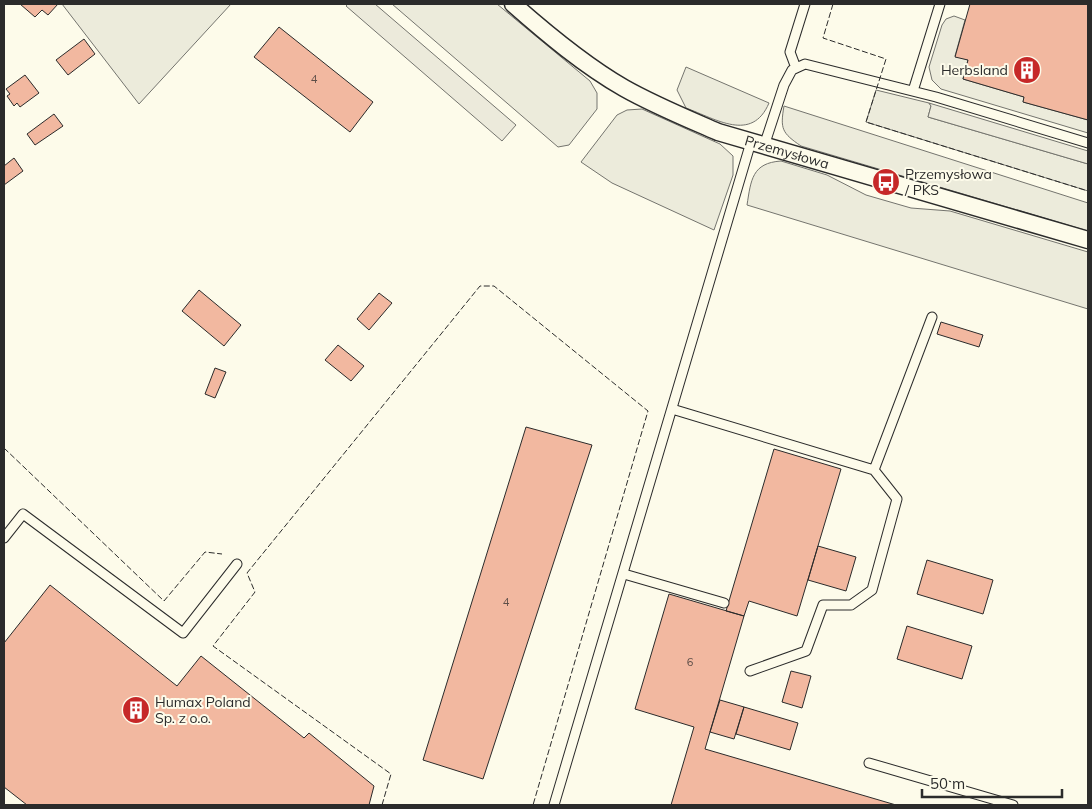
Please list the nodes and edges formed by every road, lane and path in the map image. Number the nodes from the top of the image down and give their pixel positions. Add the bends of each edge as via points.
1 (513, 4) edge
2 (805, 4) edge
3 (940, 4) edge
4 (796, 68) junction
5 (913, 91) junction
6 (1088, 143) edge
7 (758, 144) junction
8 (1088, 240) edge
9 (932, 317) dead end
10 (672, 409) junction
11 (874, 470) junction
12 (4, 538) edge
13 (237, 564) dead end
14 (624, 574) junction
15 (724, 603) dead end
16 (750, 671) dead end
17 (870, 763) dead end
18 (554, 805) edge
19 (1013, 805) edge

1 - 7 street, Przemysłowa via 623,88 701,125
2 - 4 lane via 790,52
3 - 5 lane
4 - 5 lane via 805,64
4 - 7 lane via 784,85
5 - 6 lane
7 - 8 street, Przemysłowa
7 - 10 lane
9 - 11 lane
10 - 11 lane
10 - 14 lane
11 - 16 lane via 897,498 872,590 851,605 824,605 806,651
12 - 13 lane via 23,514 183,633
14 - 15 lane
14 - 18 lane
17 - 19 lane

